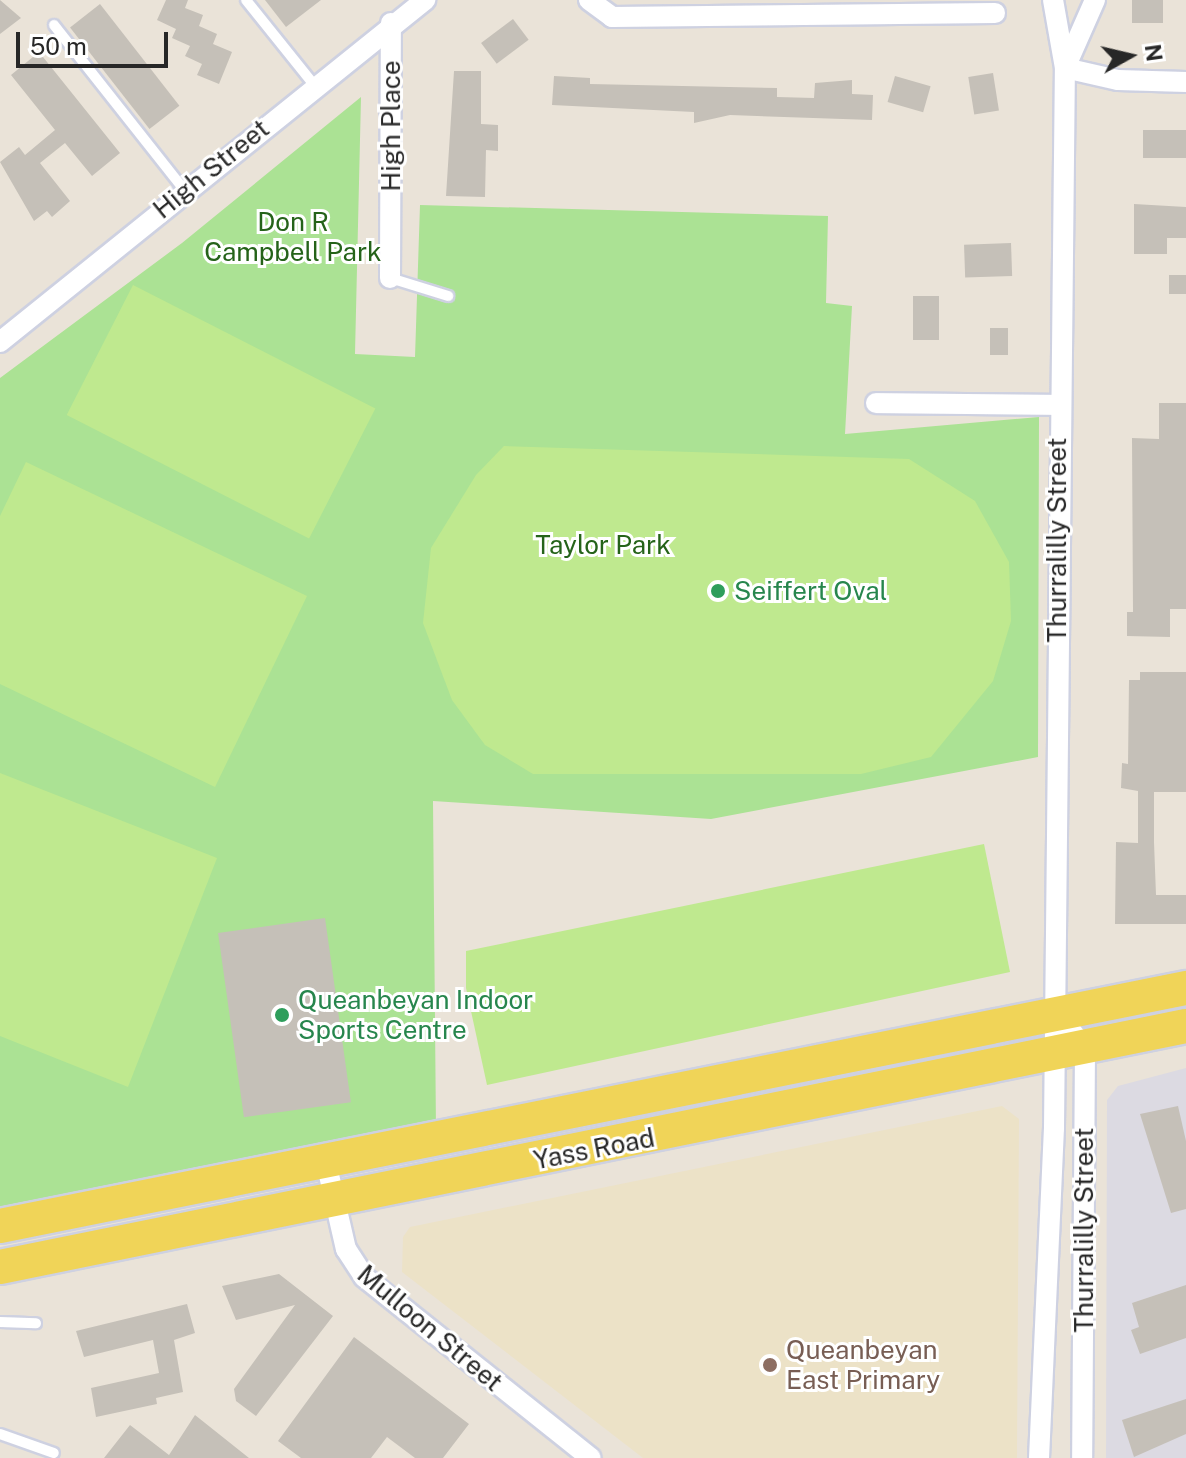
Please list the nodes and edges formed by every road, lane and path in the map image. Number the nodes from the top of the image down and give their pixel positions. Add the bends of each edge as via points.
1 (246, 0) edge
2 (425, 0) edge
3 (589, 0) edge
4 (1053, 0) edge
5 (1095, 0) edge
6 (995, 13) dead end
7 (391, 23) junction
8 (54, 25) dead end
9 (1065, 68) junction
10 (1186, 82) edge
11 (314, 85) junction
12 (185, 191) junction
13 (390, 278) joint
14 (448, 296) dead end
15 (0, 342) edge
16 (876, 403) dead end
17 (1057, 405) junction
18 (1186, 988) edge
19 (1056, 1012) junction
20 (1186, 1026) edge
21 (1085, 1048) junction
22 (1050, 1056) junction
23 (431, 1139) junction
24 (326, 1162) junction
25 (439, 1180) junction
26 (335, 1202) junction
27 (0, 1226) edge
28 (0, 1267) edge
29 (0, 1322) edge
30 (36, 1323) dead end
31 (0, 1434) edge
32 (54, 1453) dead end
33 (591, 1458) edge
34 (1039, 1458) edge
35 (1082, 1458) edge

1 - 11 lane
2 - 7 street, High Street
3 - 6 street via 612,17
4 - 9 street, Thurralilly Street
5 - 9 street, Thurralilly Street
7 - 11 street, High Street
7 - 13 street, High Place
8 - 12 lane
9 - 10 street via 1118,80
9 - 17 street, Thurralilly Street
11 - 12 street, High Street
12 - 15 street, High Street
13 - 14 lane
16 - 17 street
17 - 19 street, Thurralilly Street
18 - 19 main road, Yass Road
19 - 21 street
19 - 22 street, Thurralilly Street
19 - 23 main road, Yass Road
20 - 21 main road, Yass Road
21 - 22 main road, Yass Road
21 - 35 street, Thurralilly Street
22 - 25 main road, Yass Road
22 - 34 street, Thurralilly Street via 1053,1172
23 - 24 main road, Yass Road
23 - 25 main road
24 - 26 street, Mulloon Street
24 - 27 main road, Yass Road
25 - 26 main road, Yass Road
26 - 28 main road, Yass Road
26 - 33 street, Mulloon Street via 348,1256 370,1283
29 - 30 lane
31 - 32 lane

